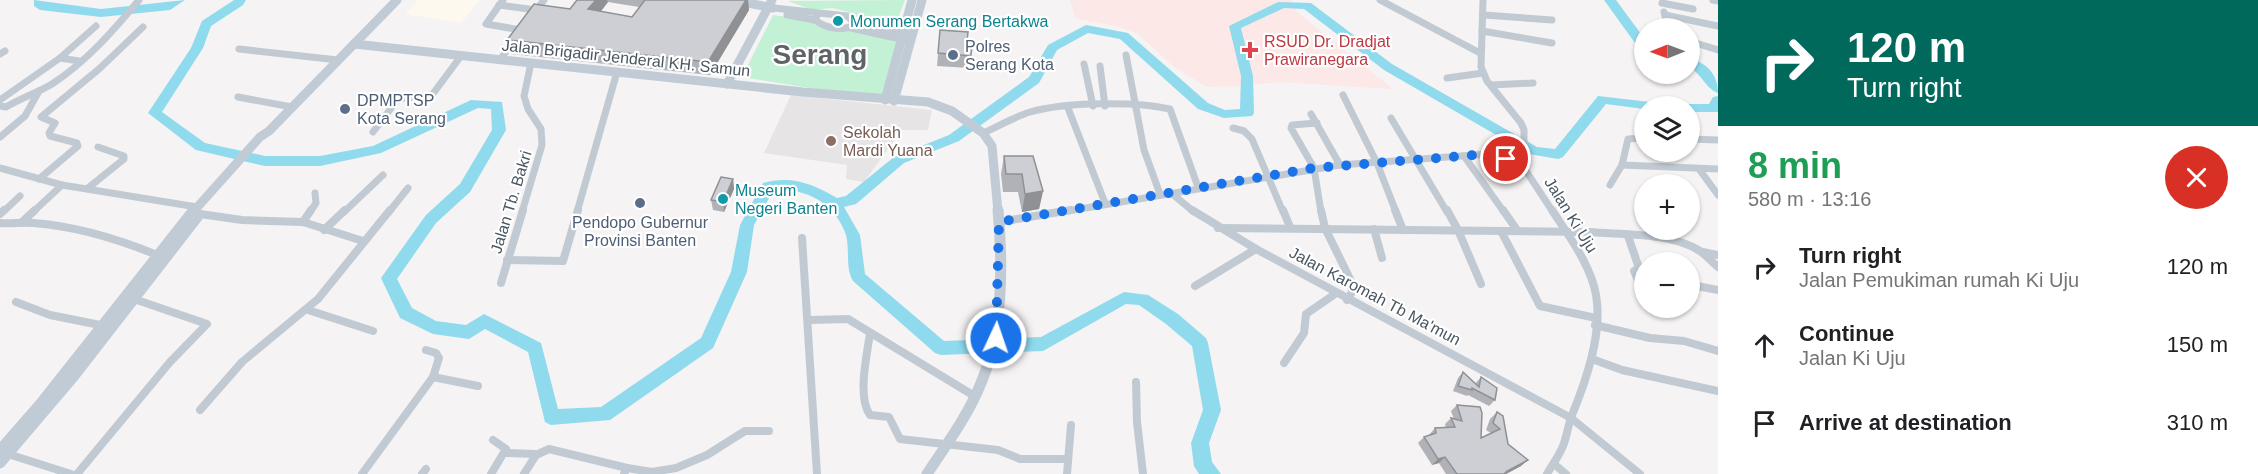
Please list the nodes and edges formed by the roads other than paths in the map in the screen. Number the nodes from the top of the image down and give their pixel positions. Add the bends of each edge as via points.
1 (139, 0) edge
2 (396, 0) edge
3 (544, 0) edge
4 (733, 0) edge
5 (912, 0) edge
6 (922, 0) edge
7 (1380, 0) edge
8 (1483, 0) edge
9 (1713, 0) edge
10 (1661, 1) edge
11 (1718, 1) edge
12 (501, 3) edge
13 (770, 8) edge
14 (1694, 9) dead end
15 (536, 10) junction
16 (1484, 15) junction
17 (1665, 15) junction
18 (816, 17) junction
19 (530, 18) edge
20 (1666, 18) edge
21 (1552, 20) dead end
22 (96, 26) dead end
23 (854, 26) junction
24 (1718, 26) edge
25 (143, 27) dead end
26 (1482, 31) junction
27 (906, 37) junction
28 (1551, 43) dead end
29 (354, 44) junction
30 (1700, 44) edge
31 (239, 49) dead end
32 (1718, 50) edge
33 (1480, 53) junction
34 (1126, 55) dead end
35 (461, 56) junction
36 (60, 58) junction
37 (338, 60) junction
38 (500, 60) junction
39 (79, 61) junction
40 (531, 63) junction
41 (1084, 64) dead end
42 (1100, 66) dead end
43 (617, 72) junction
44 (1483, 73) junction
45 (1447, 78) dead end
46 (1533, 83) dead end
47 (727, 84) junction
48 (1491, 85) junction
49 (40, 91) junction
50 (1343, 95) dead end
51 (238, 97) dead end
52 (0, 100) edge
53 (890, 100) junction
54 (1134, 105) junction
55 (0, 106) edge
56 (1093, 106) junction
57 (1105, 106) junction
58 (292, 107) junction
59 (1068, 108) junction
60 (1311, 114) dead end
61 (25, 116) junction
62 (41, 117) junction
63 (1391, 118) dead end
64 (1317, 123) junction
65 (1233, 128) dead end
66 (980, 131) junction
67 (373, 132) dead end
68 (0, 137) edge
69 (1634, 139) edge
70 (1700, 139) edge
71 (1718, 140) edge
72 (98, 147) dead end
73 (1464, 156) junction
74 (1418, 160) junction
75 (1377, 163) junction
76 (1340, 165) junction
77 (1622, 165) junction
78 (0, 168) edge
79 (1314, 168) junction
80 (1524, 168) junction
81 (1699, 169) junction
82 (1718, 169) edge
83 (383, 175) dead end
84 (1268, 176) junction
85 (39, 179) junction
86 (62, 185) junction
87 (1610, 185) dead end
88 (1198, 187) junction
89 (88, 188) junction
90 (408, 189) dead end
91 (315, 192) dead end
92 (1170, 192) junction
93 (1160, 194) junction
94 (1718, 195) edge
95 (20, 196) dead end
96 (1105, 203) junction
97 (199, 211) junction
98 (0, 214) edge
99 (22, 222) junction
100 (303, 222) junction
101 (999, 222) junction
102 (0, 223) edge
103 (1290, 227) junction
104 (1217, 228) junction
105 (1326, 228) junction
106 (1374, 229) junction
107 (324, 230) junction
108 (1403, 230) junction
109 (1458, 230) junction
110 (1517, 230) junction
111 (1501, 231) junction
112 (1566, 231) junction
113 (1628, 236) junction
114 (802, 238) dead end
115 (363, 241) junction
116 (1256, 249) junction
117 (1635, 252) edge
118 (1701, 252) junction
119 (157, 255) junction
120 (1718, 255) edge
121 (1382, 258) dead end
122 (507, 260) junction
123 (1718, 267) edge
124 (501, 283) dead end
125 (1480, 284) dead end
126 (1195, 286) dead end
127 (1700, 287) edge
128 (1718, 290) edge
129 (1335, 294) junction
130 (134, 299) junction
131 (1347, 300) junction
132 (16, 302) dead end
133 (308, 310) junction
134 (808, 320) junction
135 (1596, 322) junction
136 (107, 326) junction
137 (373, 331) dead end
138 (870, 333) junction
139 (426, 350) dead end
140 (1718, 351) edge
141 (1592, 359) junction
142 (1284, 363) dead end
143 (433, 377) junction
144 (1136, 382) dead end
145 (478, 386) dead end
146 (1718, 391) edge
147 (976, 397) junction
148 (200, 410) dead end
149 (1571, 418) junction
150 (1071, 425) dead end
151 (769, 431) dead end
152 (493, 440) dead end
153 (948, 443) junction
154 (505, 453) junction
155 (535, 454) junction
156 (3, 456) edge
157 (1068, 459) junction
158 (1554, 464) junction
159 (625, 471) edge
160 (71, 474) edge
161 (77, 474) edge
162 (362, 474) edge
163 (491, 474) edge
164 (524, 474) edge
165 (817, 474) edge
166 (927, 474) edge
167 (1067, 474) edge
168 (1143, 474) edge
169 (1547, 474) edge
170 (1566, 474) edge
171 (1640, 474) edge

1 - 39 street via 113,33
2 - 29 main road
3 - 15 street
4 - 13 main road
5 - 27 main road
6 - 27 main road
7 - 33 street via 1415,16 1448,40
8 - 16 street
9 - 11 street
10 - 14 street
10 - 17 street
12 - 15 street
12 - 38 street via 486,24 522,28
13 - 18 street
13 - 47 main road
15 - 19 street
16 - 21 street
16 - 26 street
17 - 20 street
17 - 24 street
18 - 23 street via 820,25 843,29
18 - 23 street via 827,12 847,16
22 - 36 street
23 - 27 street
25 - 62 street
26 - 28 street
26 - 33 street
27 - 53 main road
29 - 35 main road, Jalan Brigadir Jenderal KH. Samun
29 - 37 main road
30 - 32 street
31 - 37 street
33 - 44 street
34 - 54 street
35 - 38 main road, Jalan Brigadir Jenderal KH. Samun
35 - 67 street via 432,95 398,99
36 - 39 street
36 - 52 street
37 - 58 main road
38 - 40 main road, Jalan Brigadir Jenderal KH. Samun
39 - 49 street
40 - 43 main road, Jalan Brigadir Jenderal KH. Samun
40 - 122 street, Jalan Tb. Bakri via 523,94 543,134
41 - 56 street
42 - 57 street
43 - 47 main road, Jalan Brigadir Jenderal KH. Samun
43 - 122 street via 563,261
44 - 45 street
44 - 48 street
46 - 48 street
47 - 53 main road, Jalan Brigadir Jenderal KH. Samun
48 - 80 street via 1524,130
49 - 55 street
49 - 61 street
50 - 75 street
51 - 58 street
53 - 66 main road via 928,102 952,111
54 - 57 street
54 - 88 street via 1170,109
54 - 93 street via 1144,150
56 - 57 street
56 - 59 street
58 - 97 main road
59 - 66 street via 1033,111
59 - 96 street
60 - 64 street
61 - 62 street
61 - 68 street
62 - 85 street via 55,123 50,136 77,143 78,147
63 - 74 street
64 - 76 street
64 - 79 street via 1291,127
65 - 84 street via 1252,139
66 - 101 main road via 994,152
69 - 77 street via 1628,140
70 - 71 street
72 - 89 street via 124,159
73 - 74 street, Jalan Ki Uju
73 - 80 street, Jalan Ki Uju via 1497,156
73 - 110 street
74 - 75 street, Jalan Ki Uju
74 - 109 street
75 - 76 street, Jalan Ki Uju
75 - 108 street
76 - 79 street, Jalan Ki Uju
77 - 81 street
77 - 87 street
78 - 85 street
79 - 84 street, Jalan Ki Uju
79 - 105 street
80 - 112 street, Jalan Ki Uju
81 - 82 street
81 - 94 street
83 - 107 street
84 - 88 street, Jalan Ki Uju
84 - 103 street
85 - 86 street
86 - 89 street
86 - 99 street
88 - 92 street, Jalan Ki Uju
89 - 97 street
90 - 115 street
91 - 100 street via 316,203
92 - 93 street, Jalan Ki Uju
92 - 104 street, Jalan Karomah Tb Ma'mun
93 - 96 street, Jalan Ki Uju
95 - 98 street
96 - 101 street, Jalan Ki Uju
97 - 100 street via 242,220
97 - 119 main road
97 - 130 main road
99 - 102 street
99 - 119 street via 101,235
100 - 107 street
101 - 147 main road via 996,338
103 - 104 street
103 - 105 street
104 - 116 street, Jalan Karomah Tb Ma'mun
105 - 106 street
105 - 131 street via 1351,281 1352,292
106 - 108 street
106 - 121 street
107 - 115 street
108 - 109 street
109 - 111 street
109 - 125 street
110 - 111 street
110 - 112 street
111 - 135 street via 1540,306
112 - 113 street
112 - 135 street, Jalan Ki Uju via 1593,282
113 - 117 street
113 - 118 street via 1680,244
114 - 134 street
115 - 133 street
116 - 126 street
116 - 129 street, Jalan Karomah Tb Ma'mun
118 - 120 street
118 - 123 street
119 - 136 main road
122 - 124 street, Jalan Tb. Bakri
127 - 128 street
129 - 131 street, Jalan Karomah Tb Ma'mun
129 - 142 street via 1306,314 1304,333
130 - 136 main road
130 - 161 street via 207,324 170,362
131 - 149 street, Jalan Karomah Tb Ma'mun
132 - 136 street via 50,315
133 - 137 street
133 - 148 street via 242,362
134 - 138 street via 848,319
134 - 165 street
135 - 140 street via 1650,338 1684,341
135 - 141 street, Jalan Ki Uju
136 - 156 main road
138 - 147 street
138 - 153 street via 865,362 866,413 889,417 900,438
139 - 143 street via 439,358
141 - 146 street via 1622,370
141 - 149 street, Jalan Ki Uju via 1584,391
143 - 145 street
143 - 162 street
144 - 168 street
147 - 153 main road
149 - 158 street, Jalan Ki Uju
149 - 171 street, Jalan Karomah Tb Ma'mun
150 - 157 street
151 - 159 street via 745,431 707,455 676,468
152 - 154 street via 506,449
153 - 157 street via 998,450 1020,459
153 - 166 main road
154 - 155 street
154 - 163 street
155 - 159 street via 540,450 560,450
155 - 164 street
156 - 160 street
157 - 167 street
158 - 169 street, Jalan Ki Uju
158 - 170 street

